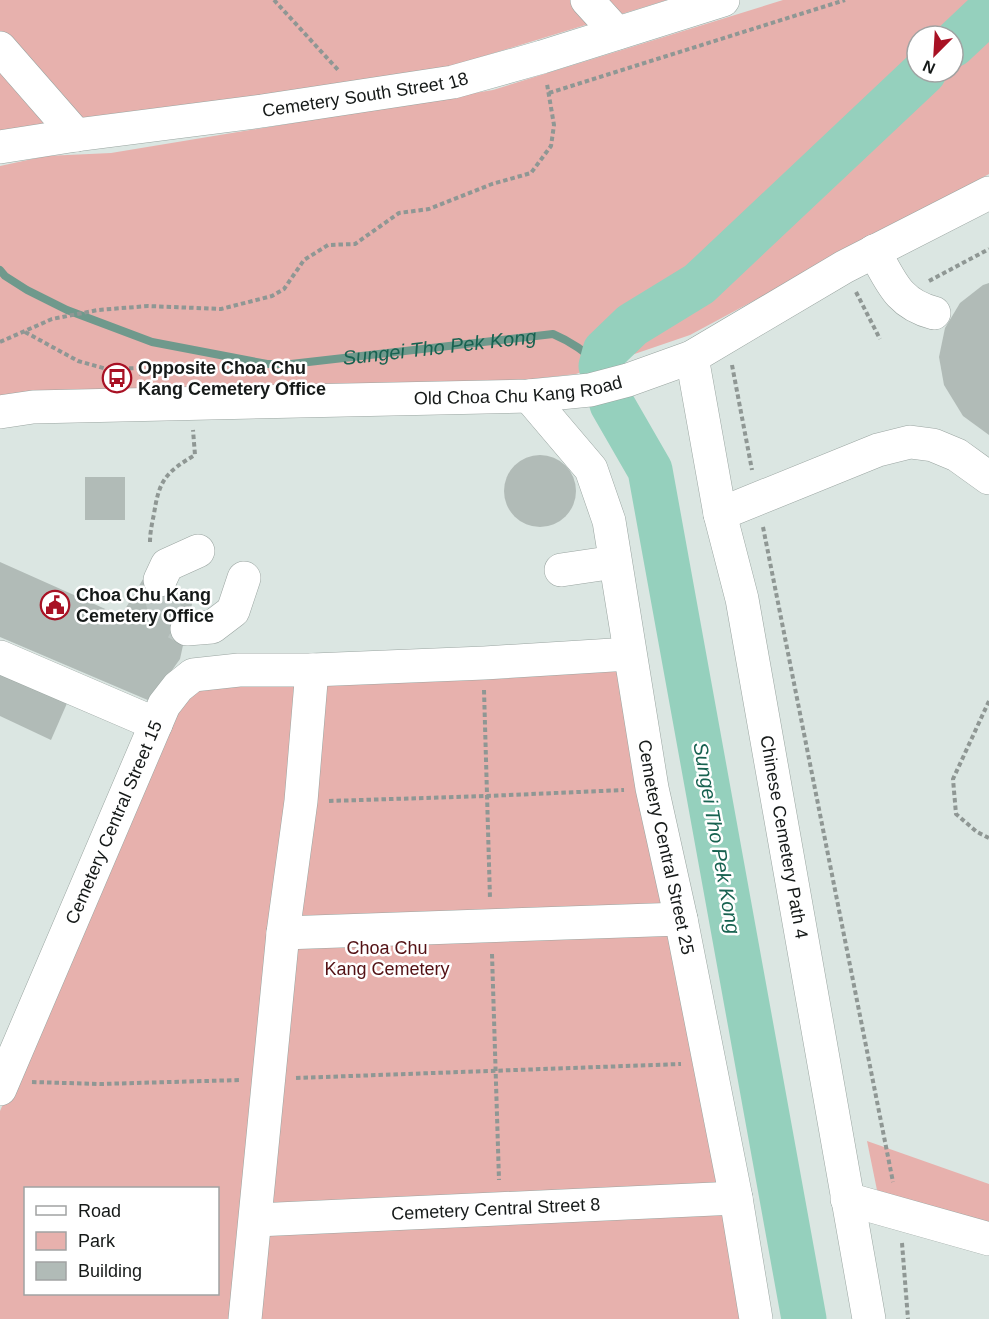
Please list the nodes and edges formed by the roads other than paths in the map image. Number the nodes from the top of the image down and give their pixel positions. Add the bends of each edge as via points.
1 (587, 0) edge
2 (723, 0) edge
3 (617, 33) junction
4 (0, 48) edge
5 (76, 135) junction
6 (0, 147) edge
7 (989, 194) edge
8 (874, 251) junction
9 (934, 313) dead end
10 (692, 357) junction
11 (529, 396) junction
12 (0, 412) edge
13 (989, 478) edge
14 (720, 514) junction
15 (198, 551) dead end
16 (615, 562) junction
17 (561, 570) dead end
18 (244, 578) dead end
19 (160, 580) dead end
20 (187, 628) dead end
21 (629, 654) junction
22 (0, 657) edge
23 (312, 670) junction
24 (156, 724) junction
25 (681, 919) junction
26 (283, 933) junction
27 (2, 1084) edge
28 (736, 1198) junction
29 (847, 1199) junction
30 (256, 1220) junction
31 (989, 1239) edge
32 (245, 1319) edge
33 (756, 1319) edge
34 (869, 1319) edge

1 - 3 street
2 - 3 street, Cemetery South Street 18
3 - 5 street, Cemetery South Street 18 via 453,82
4 - 5 street
5 - 6 street, Cemetery South Street 18
7 - 8 street, Old Choa Chu Kang Road
8 - 9 street via 900,296 921,310
8 - 10 street, Old Choa Chu Kang Road
10 - 11 street, Old Choa Chu Kang Road via 590,390
10 - 14 street, Chinese Cemetery Path 4
11 - 12 street, Old Choa Chu Kang Road via 33,407
11 - 16 street, Cemetery Central Street 25 via 591,469 609,521
13 - 14 street via 957,455 933,445 910,442 878,450
14 - 29 street, Chinese Cemetery Path 4 via 742,599
15 - 19 street via 168,565
16 - 17 street
16 - 21 street, Cemetery Central Street 25
18 - 20 street via 233,611 212,627
21 - 23 street, Cemetery Central Street 15
21 - 25 street, Cemetery Central Street 25 via 652,789
22 - 24 street
23 - 24 street, Cemetery Central Street 15 via 239,670 193,675 164,705
23 - 26 street via 301,801
24 - 27 street, Cemetery Central Street 15
25 - 26 street
25 - 28 street, Cemetery Central Street 25
26 - 30 street
28 - 30 street, Cemetery Central Street 8
28 - 33 street, Cemetery Central Street 25
29 - 31 street
29 - 34 street, Chinese Cemetery Path 4
30 - 32 street

